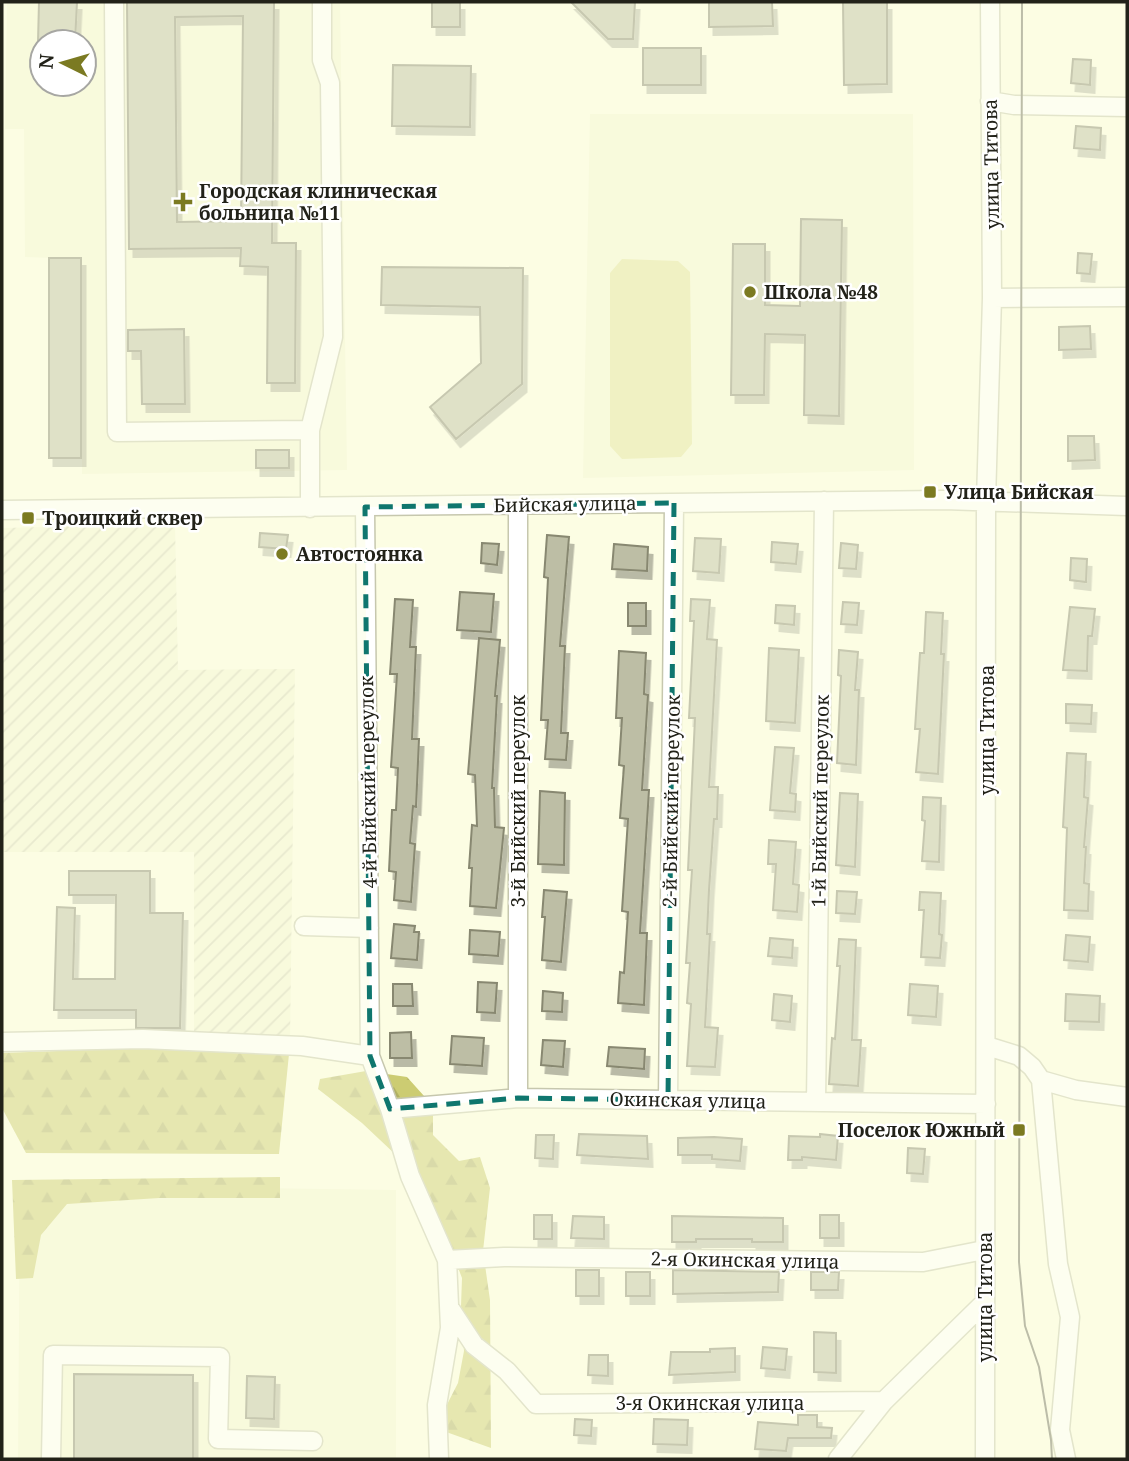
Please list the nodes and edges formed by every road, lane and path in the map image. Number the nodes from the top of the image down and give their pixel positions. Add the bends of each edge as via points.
1 (114, 2) edge
2 (322, 2) edge
3 (990, 2) edge
4 (990, 101) junction
5 (1127, 107) edge
6 (1127, 297) edge
7 (992, 299) junction
8 (310, 430) junction
9 (986, 500) junction
10 (824, 501) junction
11 (674, 503) junction
12 (518, 505) junction
13 (1127, 506) edge
14 (365, 507) junction
15 (310, 508) junction
16 (2, 510) edge
17 (304, 926) dead end
18 (369, 928) junction
19 (2, 1042) edge
20 (987, 1046) junction
21 (370, 1056) junction
22 (1041, 1080) junction
23 (1127, 1097) edge
24 (518, 1098) junction
25 (668, 1100) junction
26 (816, 1102) junction
27 (986, 1104) junction
28 (390, 1109) junction
29 (984, 1250) junction
30 (447, 1261) junction
31 (984, 1303) junction
32 (450, 1308) junction
33 (884, 1401) junction
34 (313, 1441) dead end
35 (51, 1459) edge
36 (439, 1459) edge
37 (838, 1459) edge
38 (985, 1459) edge
39 (1066, 1459) edge

1 - 8 street via 117,432
2 - 8 street via 322,60 330,83 332,337
3 - 4 street, улица Титова
4 - 5 street via 1014,106
4 - 7 street, улица Титова
6 - 7 street
7 - 9 street, улица Титова
8 - 15 street
9 - 10 street, Бийская улица
9 - 13 street, Бийская улица
9 - 20 street, улица Титова
10 - 11 street, Бийская улица
10 - 26 street, 1-й Бийский переулок
11 - 12 street, Бийская улица
11 - 25 street, 2-й Бийский переулок
12 - 14 street, Бийская улица
12 - 24 street, 3-й Бийский переулок
14 - 15 street, Бийская улица
14 - 18 street, 4-й Бийский переулок
15 - 16 street, Бийская улица
17 - 18 street
18 - 21 street, 4-й Бийский переулок
19 - 21 street via 143,1040 302,1046
20 - 22 street via 1019,1056
20 - 27 street, улица Титова
21 - 28 street
22 - 23 street
22 - 39 street via 1058,1264 1070,1317 1060,1430
24 - 25 street, Окинская улица
24 - 28 street, Окинская улица
25 - 26 street, Окинская улица
26 - 27 street, Окинская улица
27 - 29 street, улица Титова
28 - 30 street via 410,1175
29 - 30 street, 2-я Окинская улица via 923,1262 504,1257
29 - 31 street, улица Титова
30 - 32 street
31 - 33 street
31 - 38 street, улица Титова
32 - 33 street, 3-я Окинская улица via 474,1345 507,1371 536,1404
32 - 36 street via 437,1405
33 - 37 street
34 - 35 street via 218,1439 220,1357 53,1355

